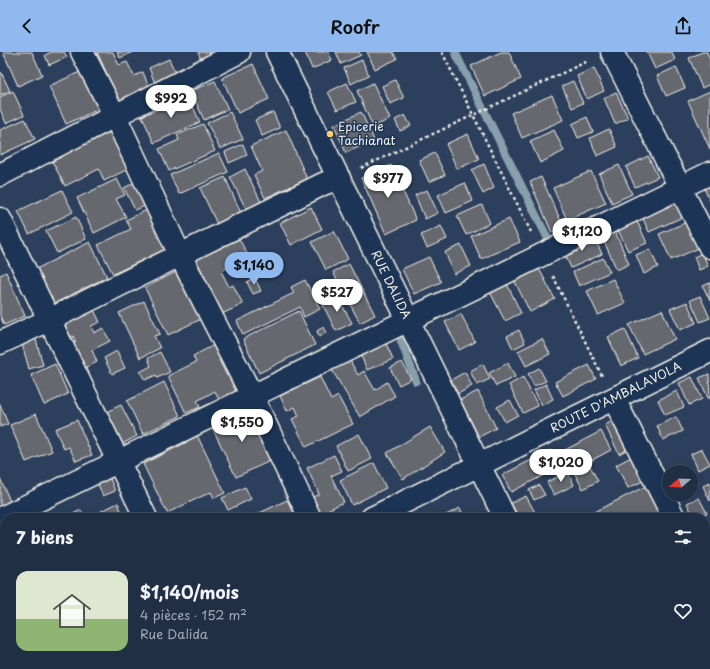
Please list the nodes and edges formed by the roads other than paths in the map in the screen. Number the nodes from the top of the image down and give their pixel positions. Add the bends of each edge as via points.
1 (82, 52) edge
2 (239, 52) edge
3 (277, 52) edge
4 (612, 52) edge
5 (115, 116) junction
6 (710, 173) edge
7 (0, 175) edge
8 (338, 178) junction
9 (680, 188) junction
10 (0, 219) edge
11 (710, 247) edge
12 (180, 255) junction
13 (49, 320) junction
14 (408, 320) junction
15 (0, 343) edge
16 (710, 351) edge
17 (252, 396) junction
18 (614, 399) junction
19 (118, 461) junction
20 (479, 465) junction
21 (12, 513) edge
22 (144, 513) edge
23 (308, 513) edge
24 (382, 513) edge
25 (503, 513) edge
26 (671, 513) edge

1 - 5 street
2 - 5 street
3 - 8 street, RUE DALIDA
4 - 9 street
5 - 7 street
5 - 12 street
6 - 9 street
8 - 12 street
8 - 14 street, RUE DALIDA
9 - 11 street
9 - 14 street
10 - 13 street
12 - 13 street
12 - 17 street
13 - 15 street
13 - 19 street
14 - 17 street
14 - 20 street, RUE DALIDA
16 - 18 street, ROUTE D'AMBALAVOLA
17 - 19 street
17 - 23 street
18 - 20 street, ROUTE D'AMBALAVOLA
18 - 26 street
19 - 21 street
19 - 22 street
20 - 24 street, ROUTE D'AMBALAVOLA
20 - 25 street, RUE DALIDA

